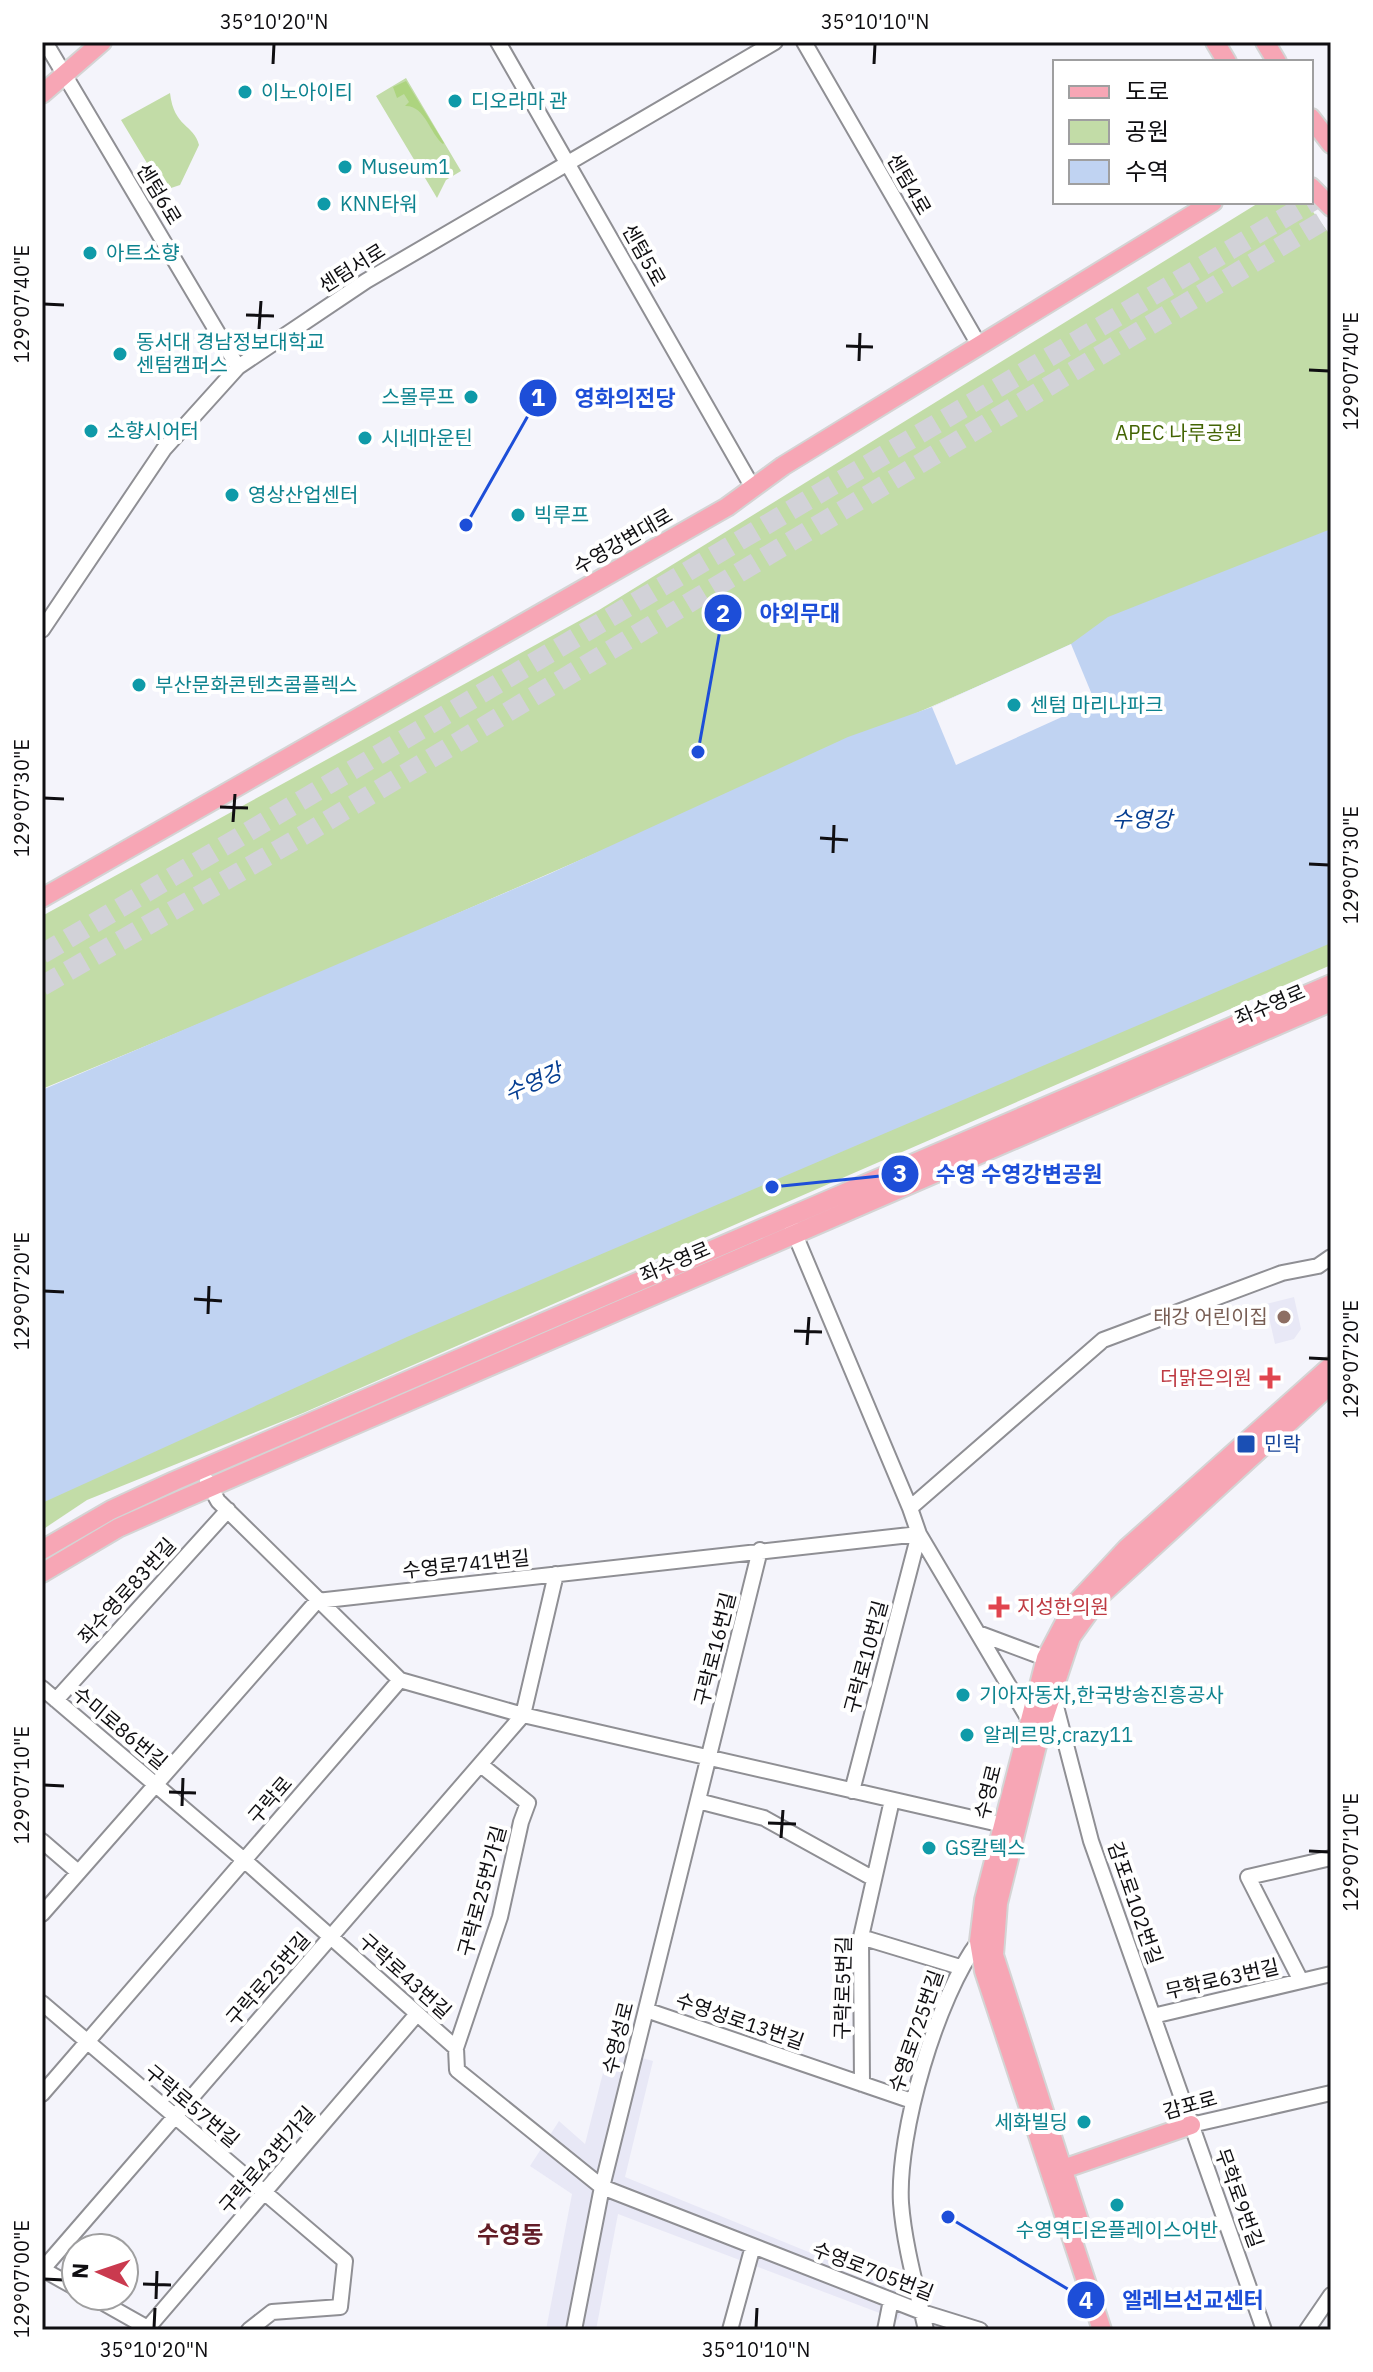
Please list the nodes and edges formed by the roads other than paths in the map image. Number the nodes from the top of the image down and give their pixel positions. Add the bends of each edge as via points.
1 (45, 42) edge
2 (102, 42) edge
3 (498, 42) edge
4 (775, 42) edge
5 (804, 42) edge
6 (1215, 42) edge
7 (1265, 42) edge
8 (1226, 60) edge
9 (1276, 60) edge
10 (63, 72) junction
11 (42, 94) edge
12 (1313, 121) edge
13 (1324, 138) edge
14 (568, 161) junction
15 (1313, 189) edge
16 (1210, 204) edge
17 (1331, 207) edge
18 (979, 345) junction
19 (238, 367) junction
20 (753, 488) junction
21 (42, 630) edge
22 (42, 898) edge
23 (1331, 984) edge
24 (1331, 1002) edge
25 (788, 1217) junction
26 (795, 1235) junction
27 (1331, 1257) edge
28 (1331, 1366) edge
29 (1331, 1384) edge
30 (202, 1470) junction
31 (210, 1488) junction
32 (910, 1508) junction
33 (228, 1510) junction
34 (919, 1534) junction
35 (42, 1550) edge
36 (760, 1550) junction
37 (42, 1573) edge
38 (556, 1574) junction
39 (317, 1601) junction
40 (978, 1633) junction
41 (1053, 1661) junction
42 (400, 1680) junction
43 (42, 1688) edge
44 (1051, 1691) junction
45 (56, 1700) junction
46 (523, 1715) junction
47 (1028, 1718) junction
48 (709, 1758) junction
49 (481, 1765) junction
50 (154, 1783) junction
51 (852, 1791) junction
52 (892, 1800) junction
53 (698, 1801) junction
54 (1009, 1826) junction
55 (42, 1841) edge
56 (1331, 1858) edge
57 (244, 1860) junction
58 (78, 1872) junction
59 (874, 1879) junction
60 (42, 1914) edge
61 (331, 1937) junction
62 (861, 1937) junction
63 (979, 1941) junction
64 (960, 1967) junction
65 (1331, 1974) edge
66 (1301, 1981) junction
67 (42, 2003) edge
68 (646, 2010) junction
69 (417, 2014) junction
70 (1153, 2016) junction
71 (86, 2043) junction
72 (456, 2048) junction
73 (862, 2084) junction
74 (1331, 2093) edge
75 (42, 2094) edge
76 (912, 2101) junction
77 (175, 2117) junction
78 (1191, 2125) junction
79 (1063, 2169) junction
80 (602, 2187) junction
81 (265, 2194) junction
82 (753, 2246) junction
83 (42, 2269) edge
84 (60, 2279) edge
85 (1331, 2295) edge
86 (891, 2300) junction
87 (118, 2312) edge
88 (922, 2312) junction
89 (146, 2328) edge
90 (249, 2330) edge
91 (574, 2330) edge
92 (730, 2330) edge
93 (885, 2330) edge
94 (926, 2330) edge
95 (980, 2330) edge
96 (1102, 2330) edge
97 (1113, 2330) edge
98 (1264, 2330) edge
99 (1307, 2330) edge

1 - 10 street, 센텀6로
2 - 10 main road
3 - 14 street, 센텀5로
4 - 14 street, 센텀서로
5 - 18 street, 센텀4로
6 - 8 main road
7 - 9 main road
10 - 11 main road
10 - 19 street, 센텀6로
12 - 13 main road
14 - 19 street, 센텀서로 via 366,281
14 - 20 street, 센텀5로
15 - 17 main road
16 - 18 main road, 수영강변대로
18 - 20 main road, 수영강변대로
19 - 21 street, 센텀서로 via 164,449
20 - 22 main road, 수영강변대로
23 - 25 main road, 좌수영로
24 - 26 main road, 좌수영로
25 - 26 street
25 - 30 main road, 좌수영로
26 - 31 main road, 좌수영로
26 - 32 street
27 - 32 street via 1318,1266 1282,1273 1103,1340
28 - 41 main road, 수영로 via 1111,1563 1074,1605
29 - 41 main road, 수영로 via 1115,1580
30 - 31 street
30 - 35 main road, 좌수영로 via 111,1510
31 - 33 street
31 - 37 main road, 좌수영로 via 118,1528
32 - 34 street
33 - 39 street
33 - 45 street, 좌수영로83번길
34 - 36 street, 수영로741번길
34 - 40 street
34 - 51 street, 구락로10번길
36 - 38 street, 수영로741번길
36 - 48 street, 구락로16번길
38 - 39 street, 수영로741번길
38 - 46 street
39 - 42 street
39 - 50 street
40 - 41 street
40 - 47 street
41 - 44 main road, 수영로
41 - 47 main road, 수영로
42 - 46 street
42 - 57 street, 구락로
43 - 45 street, 수미로86번길
44 - 54 main road, 수영로
44 - 70 street, 감포로102번길 via 1091,1841
45 - 50 street, 수미로86번길
46 - 48 street
46 - 49 street, 구락로25번길
47 - 54 main road, 수영로
48 - 51 street
48 - 53 street, 수영성로
49 - 61 street, 구락로25번길
49 - 72 street, 구락로25번가길 via 528,1803 500,1917
50 - 57 street, 수미로86번길
50 - 58 street
51 - 52 street
52 - 54 street
52 - 59 street, 구락로5번길
53 - 59 street via 764,1818
53 - 68 street, 수영성로
54 - 63 main road, 수영로 via 984,1900
54 - 79 main road, 수영로 via 994,1955
55 - 58 street
56 - 66 street, 무학로63번길 via 1248,1877
57 - 61 street, 구락로43번길
57 - 71 street, 구락로
58 - 60 street
59 - 62 street, 구락로5번길
61 - 69 street, 구락로43번길
61 - 77 street, 구락로25번길
62 - 64 street
62 - 73 street, 구락로5번길
63 - 64 street, 수영로725번길
63 - 96 main road, 수영로 via 988,1984
64 - 76 street, 수영로725번길
65 - 66 street, 무학로63번길
66 - 70 street, 무학로63번길
67 - 71 street
68 - 73 street, 수영성로13번길
68 - 80 street, 수영성로
69 - 72 street, 구락로43번길
69 - 81 street, 구락로43번가길
70 - 78 street, 감포로102번길
71 - 75 street, 구락로
71 - 77 street, 구락로57번길
72 - 80 street, 구락로43번길 via 457,2070
73 - 76 street, 수영성로13번길
74 - 78 street, 감포로
76 - 88 street, 수영로725번길 via 901,2202
77 - 81 street, 구락로57번길
77 - 83 street, 구락로25번길
78 - 79 main road, 감포로
78 - 98 street, 무학로9번길
79 - 97 main road, 수영로
80 - 82 street, 수영로705번길
80 - 91 street, 수영성로
81 - 89 street, 구락로43번가길
81 - 90 street, 구락로57번길 via 345,2261 340,2307 272,2312
82 - 86 street, 수영로705번길
82 - 92 street
83 - 84 street
85 - 99 street
86 - 88 street, 수영로705번길
86 - 93 street
87 - 89 street
88 - 94 street, 수영로725번길
88 - 95 street, 수영로705번길

